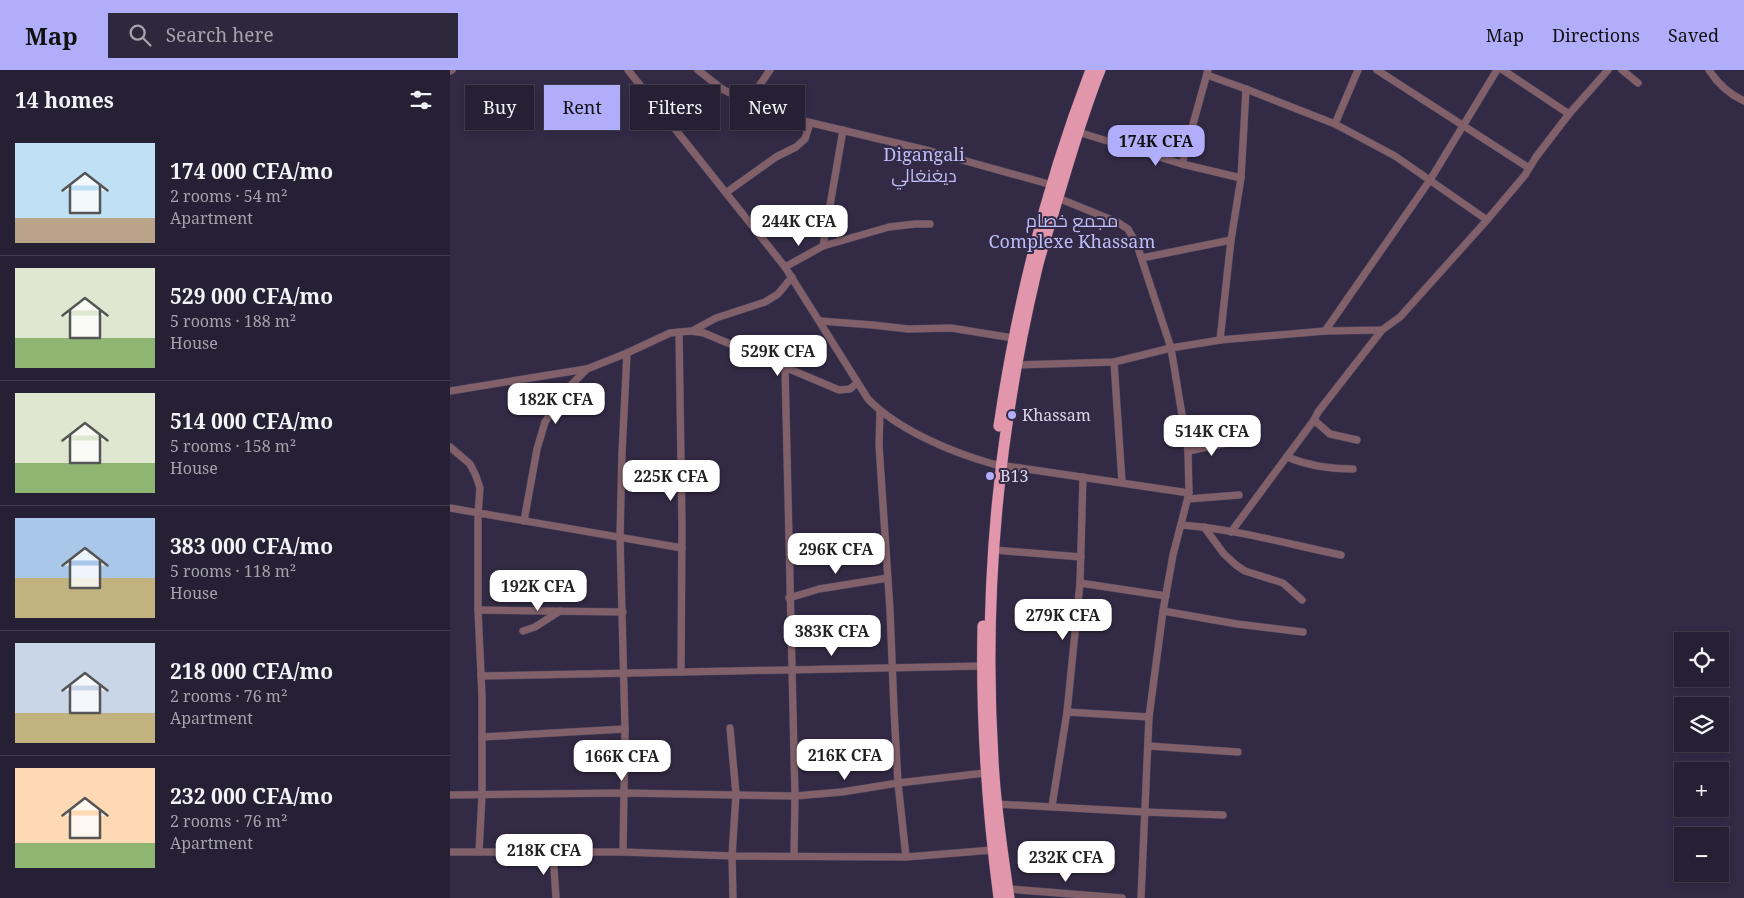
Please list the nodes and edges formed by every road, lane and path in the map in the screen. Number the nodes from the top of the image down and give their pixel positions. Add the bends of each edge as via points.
1 (630, 70) edge
2 (698, 70) edge
3 (770, 70) edge
4 (1092, 70) edge
5 (1100, 70) edge
6 (1358, 70) edge
7 (1377, 70) edge
8 (1497, 70) edge
9 (1503, 70) edge
10 (1608, 70) edge
11 (1622, 70) edge
12 (1709, 70) edge
13 (1207, 72) edge
14 (1638, 83) dead end
15 (760, 85) edge
16 (1246, 89) junction
17 (730, 93) edge
18 (1744, 101) edge
19 (1569, 114) junction
20 (805, 122) edge
21 (810, 123) junction
22 (1335, 124) junction
23 (1464, 126) junction
24 (843, 130) junction
25 (1078, 132) junction
26 (1182, 164) junction
27 (1529, 168) junction
28 (1241, 178) junction
29 (1430, 180) junction
30 (1052, 185) junction
31 (727, 192) junction
32 (1058, 198) junction
33 (1487, 220) junction
34 (930, 224) dead end
35 (1231, 240) junction
36 (823, 246) junction
37 (1142, 258) junction
38 (785, 267) junction
39 (792, 277) junction
40 (820, 321) junction
41 (1382, 330) junction
42 (691, 331) junction
43 (1325, 331) junction
44 (679, 332) junction
45 (1013, 338) junction
46 (1220, 340) junction
47 (1171, 348) junction
48 (627, 353) junction
49 (1114, 362) junction
50 (1016, 365) junction
51 (785, 368) junction
52 (587, 369) junction
53 (857, 383) junction
54 (450, 391) edge
55 (880, 412) junction
56 (1314, 420) junction
57 (1357, 440) dead end
58 (1232, 442) dead end
59 (450, 447) edge
60 (1188, 451) junction
61 (1287, 457) junction
62 (997, 464) junction
63 (1353, 469) dead end
64 (1083, 477) junction
65 (1122, 482) junction
66 (1239, 495) dead end
67 (1189, 496) junction
68 (450, 508) edge
69 (478, 514) junction
70 (524, 521) junction
71 (1181, 525) junction
72 (1204, 527) junction
73 (1231, 532) junction
74 (620, 537) junction
75 (682, 548) junction
76 (994, 550) junction
77 (1341, 555) dead end
78 (1081, 557) junction
79 (888, 578) junction
80 (1080, 583) junction
81 (1166, 596) junction
82 (789, 598) junction
83 (1302, 600) dead end
84 (478, 610) junction
85 (560, 611) junction
86 (1163, 611) junction
87 (622, 612) junction
88 (523, 631) dead end
89 (1303, 632) dead end
90 (982, 666) junction
91 (891, 667) junction
92 (791, 669) junction
93 (682, 672) junction
94 (624, 674) junction
95 (481, 676) junction
96 (1066, 712) junction
97 (1149, 716) junction
98 (730, 728) dead end
99 (625, 730) junction
100 (482, 737) junction
101 (1148, 746) junction
102 (1238, 752) dead end
103 (985, 773) junction
104 (898, 783) junction
105 (624, 793) junction
106 (736, 794) junction
107 (450, 795) edge
108 (482, 795) junction
109 (795, 796) junction
110 (996, 804) junction
111 (1052, 806) junction
112 (1144, 812) junction
113 (1224, 815) dead end
114 (993, 850) junction
115 (450, 852) edge
116 (479, 852) junction
117 (623, 852) junction
118 (553, 853) junction
119 (732, 856) junction
120 (794, 856) junction
121 (906, 857) junction
122 (1008, 893) edge
123 (556, 898) edge
124 (733, 898) edge
125 (999, 898) edge
126 (1122, 898) edge
127 (1141, 898) edge

1 - 31 street
2 - 17 street
3 - 15 street
4 - 30 highway
5 - 25 highway
6 - 22 street
7 - 23 street
8 - 23 street
9 - 19 street
10 - 19 street
11 - 14 street
12 - 18 street via 1731,95
13 - 16 street
13 - 26 street
16 - 22 street
16 - 28 street
19 - 27 street
20 - 21 street
21 - 24 street
21 - 31 street via 805,139 796,147 776,157
22 - 29 street via 1395,156
23 - 27 street
23 - 29 street
24 - 30 street
24 - 36 street
25 - 26 street
25 - 32 highway
26 - 28 street
27 - 33 street
28 - 35 street
29 - 33 street
29 - 43 street
30 - 45 highway
31 - 38 street
32 - 37 street via 1128,229
32 - 50 highway via 1037,270
33 - 41 street via 1400,317
34 - 36 street via 889,227
35 - 37 street
35 - 46 street
36 - 38 street
37 - 47 street
38 - 39 street
39 - 40 street
39 - 42 street via 778,294 765,302 716,318
40 - 45 street via 908,329 951,328
40 - 53 street
41 - 43 street
41 - 56 street
42 - 44 street
42 - 51 street via 717,338
43 - 46 street
44 - 48 street
44 - 75 street
45 - 62 highway
46 - 47 street
47 - 49 street
47 - 60 street
48 - 52 street
48 - 74 street
49 - 50 street
49 - 65 street
50 - 62 highway
51 - 53 street via 839,390 850,389
51 - 82 street
52 - 54 street
52 - 70 street via 568,388 545,422
53 - 55 street
55 - 62 street via 917,434 965,455
55 - 79 street via 879,445
56 - 57 street via 1330,434
56 - 61 street
58 - 60 street
59 - 69 street via 470,464 476,476 480,488
60 - 67 street
61 - 63 street via 1313,466
61 - 73 street
62 - 64 street
62 - 76 highway
62 - 90 highway via 986,550
64 - 65 street
64 - 78 street
65 - 67 street
66 - 67 street
67 - 71 street
68 - 69 street
69 - 70 street
69 - 84 street
70 - 74 street
71 - 72 street
71 - 81 street
72 - 73 street
72 - 83 street via 1236,565 1283,583
73 - 77 street
74 - 75 street
74 - 87 street
75 - 93 street
76 - 78 street
76 - 110 highway via 990,656
78 - 80 street
79 - 82 street via 819,589
79 - 91 street
80 - 81 street
80 - 96 street
81 - 86 street
82 - 92 street
84 - 85 street
84 - 95 street
85 - 87 street
85 - 88 street
86 - 89 street
86 - 97 street
87 - 94 street
90 - 91 street
90 - 103 highway
91 - 92 street
91 - 104 street
92 - 93 street
92 - 109 street
93 - 94 street
94 - 95 street
94 - 99 street
95 - 100 street
96 - 97 street
96 - 111 street
97 - 101 street
98 - 106 street
99 - 100 street
99 - 105 street
100 - 108 street
101 - 102 street
101 - 112 street
103 - 104 street
103 - 114 highway
104 - 109 street
104 - 121 street
105 - 106 street
105 - 108 street
105 - 117 street
106 - 109 street
106 - 119 street
107 - 108 street
108 - 116 street
109 - 120 street
110 - 111 street
110 - 122 highway
111 - 112 street
112 - 113 street
112 - 127 street
114 - 121 street
114 - 125 highway
115 - 116 street
116 - 118 street
117 - 118 street
117 - 119 street
118 - 123 street
119 - 120 street
119 - 124 street
120 - 121 street
122 - 126 street

